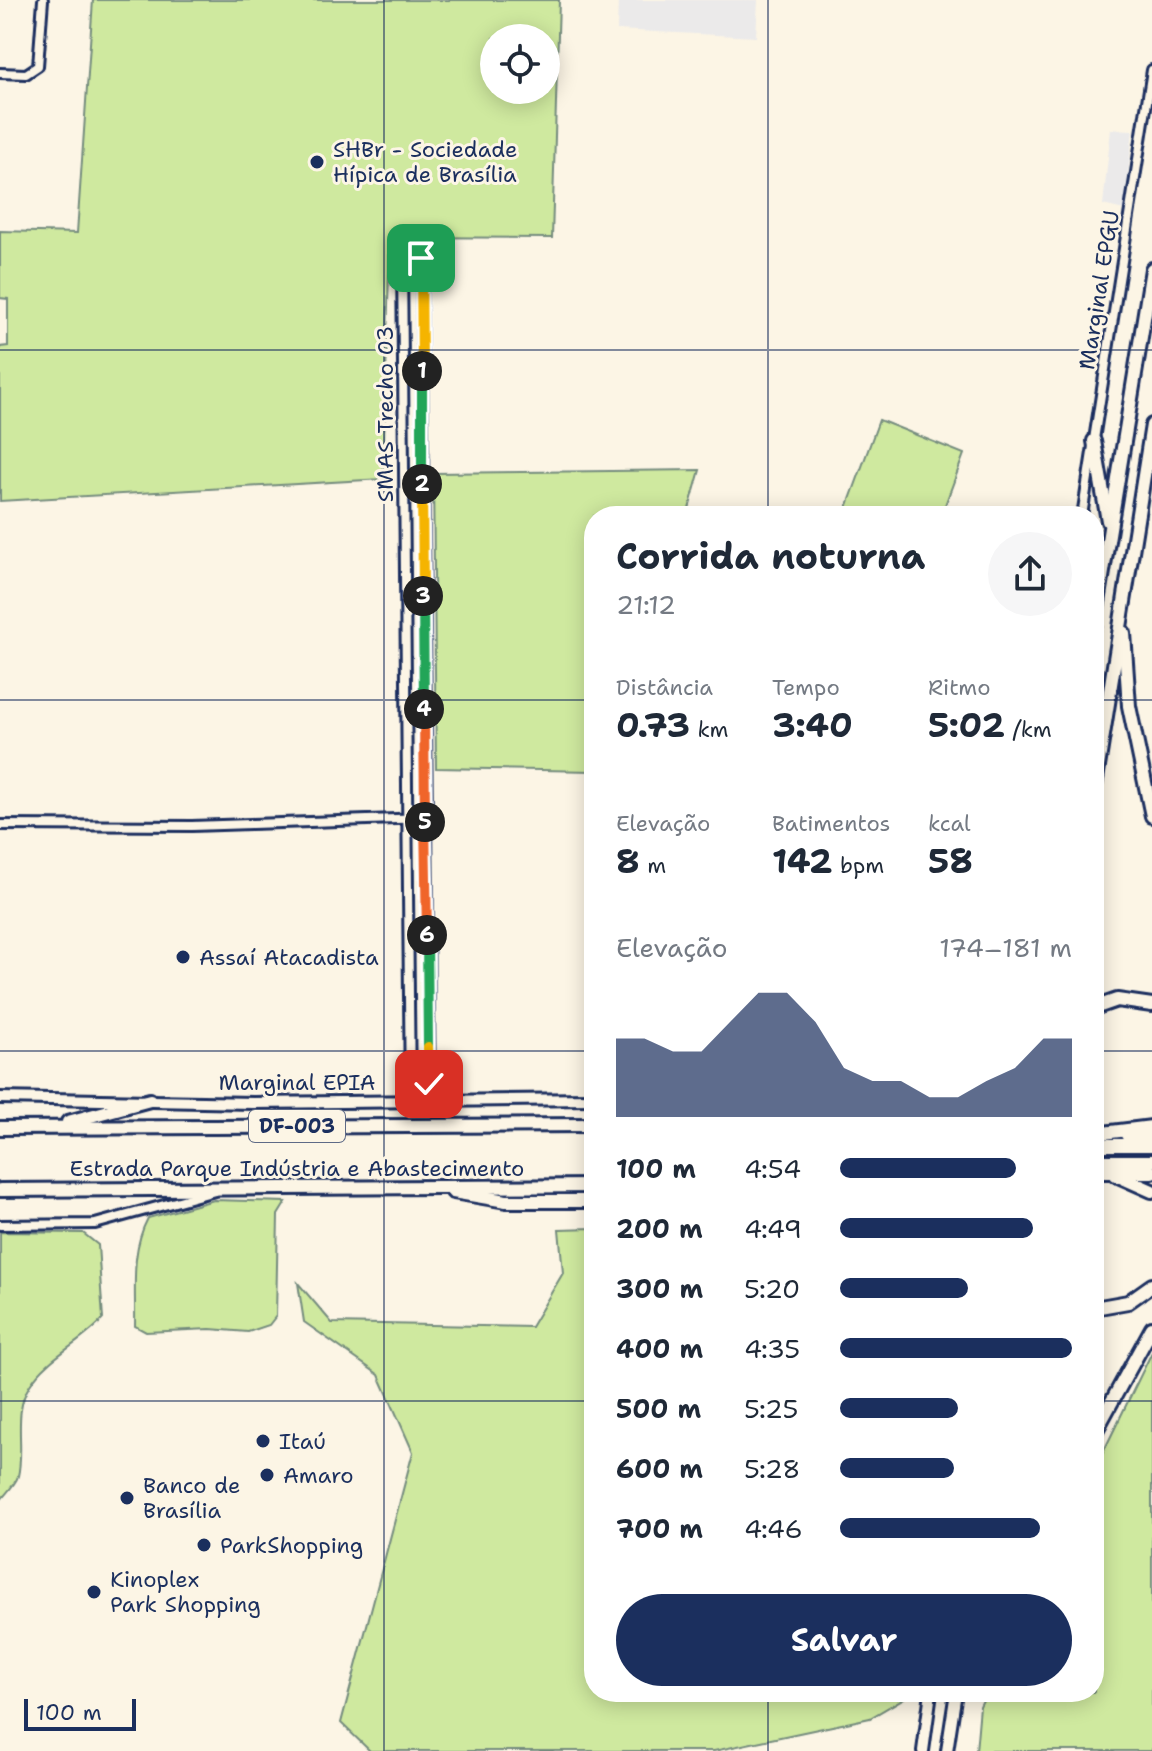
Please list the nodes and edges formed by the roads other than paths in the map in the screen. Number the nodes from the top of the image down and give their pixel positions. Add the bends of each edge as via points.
1 (43, 0) edge
2 (1152, 70) edge
3 (0, 73) edge
4 (1152, 269) edge
5 (1152, 425) edge
6 (1094, 441) junction
7 (1084, 506) edge
8 (1110, 531) junction
9 (1104, 567) edge
10 (1122, 606) junction
11 (405, 666) junction
12 (423, 672) junction
13 (405, 677) junction
14 (1104, 726) edge
15 (1152, 816) edge
16 (406, 818) junction
17 (425, 818) junction
18 (0, 825) edge
19 (1104, 1005) edge
20 (1152, 1005) edge
21 (428, 1064) junction
22 (409, 1065) junction
23 (0, 1098) edge
24 (584, 1099) edge
25 (150, 1100) junction
26 (430, 1100) junction
27 (410, 1101) junction
28 (584, 1125) edge
29 (50, 1127) junction
30 (1152, 1127) edge
31 (0, 1128) edge
32 (1104, 1132) edge
33 (1104, 1133) edge
34 (1152, 1135) edge
35 (1104, 1145) edge
36 (1152, 1145) edge
37 (1152, 1161) edge
38 (1104, 1168) edge
39 (1104, 1169) edge
40 (1104, 1172) edge
41 (1152, 1172) edge
42 (584, 1186) edge
43 (434, 1187) junction
44 (222, 1189) junction
45 (0, 1190) edge
46 (1152, 1191) edge
47 (584, 1201) edge
48 (0, 1225) edge
49 (1152, 1285) edge
50 (1104, 1306) edge
51 (1152, 1328) edge
52 (1104, 1416) edge
53 (930, 1702) edge
54 (954, 1702) edge
55 (923, 1751) edge
56 (947, 1751) edge

1 - 3 street via 38,66 26,74
2 - 6 street, Marginal EPGU
4 - 8 highway
5 - 10 highway
6 - 7 street, Marginal EPGU
6 - 8 highway
8 - 9 highway
10 - 14 highway
10 - 15 highway via 1129,706
11 - 12 street
11 - 12 street, SMAS Trecho 03 via 402,259 415,252 421,258
11 - 13 street, SMAS Trecho 03
12 - 13 street
12 - 17 street, SMAS Trecho 03
13 - 16 street, SMAS Trecho 03
16 - 17 street
16 - 18 street via 192,826
16 - 22 street, SMAS Trecho 03
17 - 21 street, SMAS Trecho 03
19 - 20 highway via 1117,1000
21 - 22 street
21 - 26 street, SMAS Trecho 03
22 - 27 street, SMAS Trecho 03
23 - 25 main road, Marginal EPIA
24 - 26 main road, Marginal EPIA
25 - 27 main road, Marginal EPIA
25 - 29 highway
26 - 27 main road, Marginal EPIA
28 - 29 highway, Estrada Parque Indústria e Abastecimento / DF-003
29 - 31 highway, Estrada Parque Indústria e Abastecimento / DF-003
30 - 32 highway
33 - 34 main road
35 - 36 highway
37 - 38 highway
39 - 41 highway
40 - 46 highway
42 - 43 highway, Estrada Parque Indústria e Abastecimento
43 - 44 highway, Estrada Parque Indústria e Abastecimento
43 - 47 highway via 506,1201
44 - 45 highway, Estrada Parque Indústria e Abastecimento
44 - 48 street via 95,1224
49 - 50 highway via 1128,1302
51 - 52 highway
53 - 55 main road
54 - 56 main road

